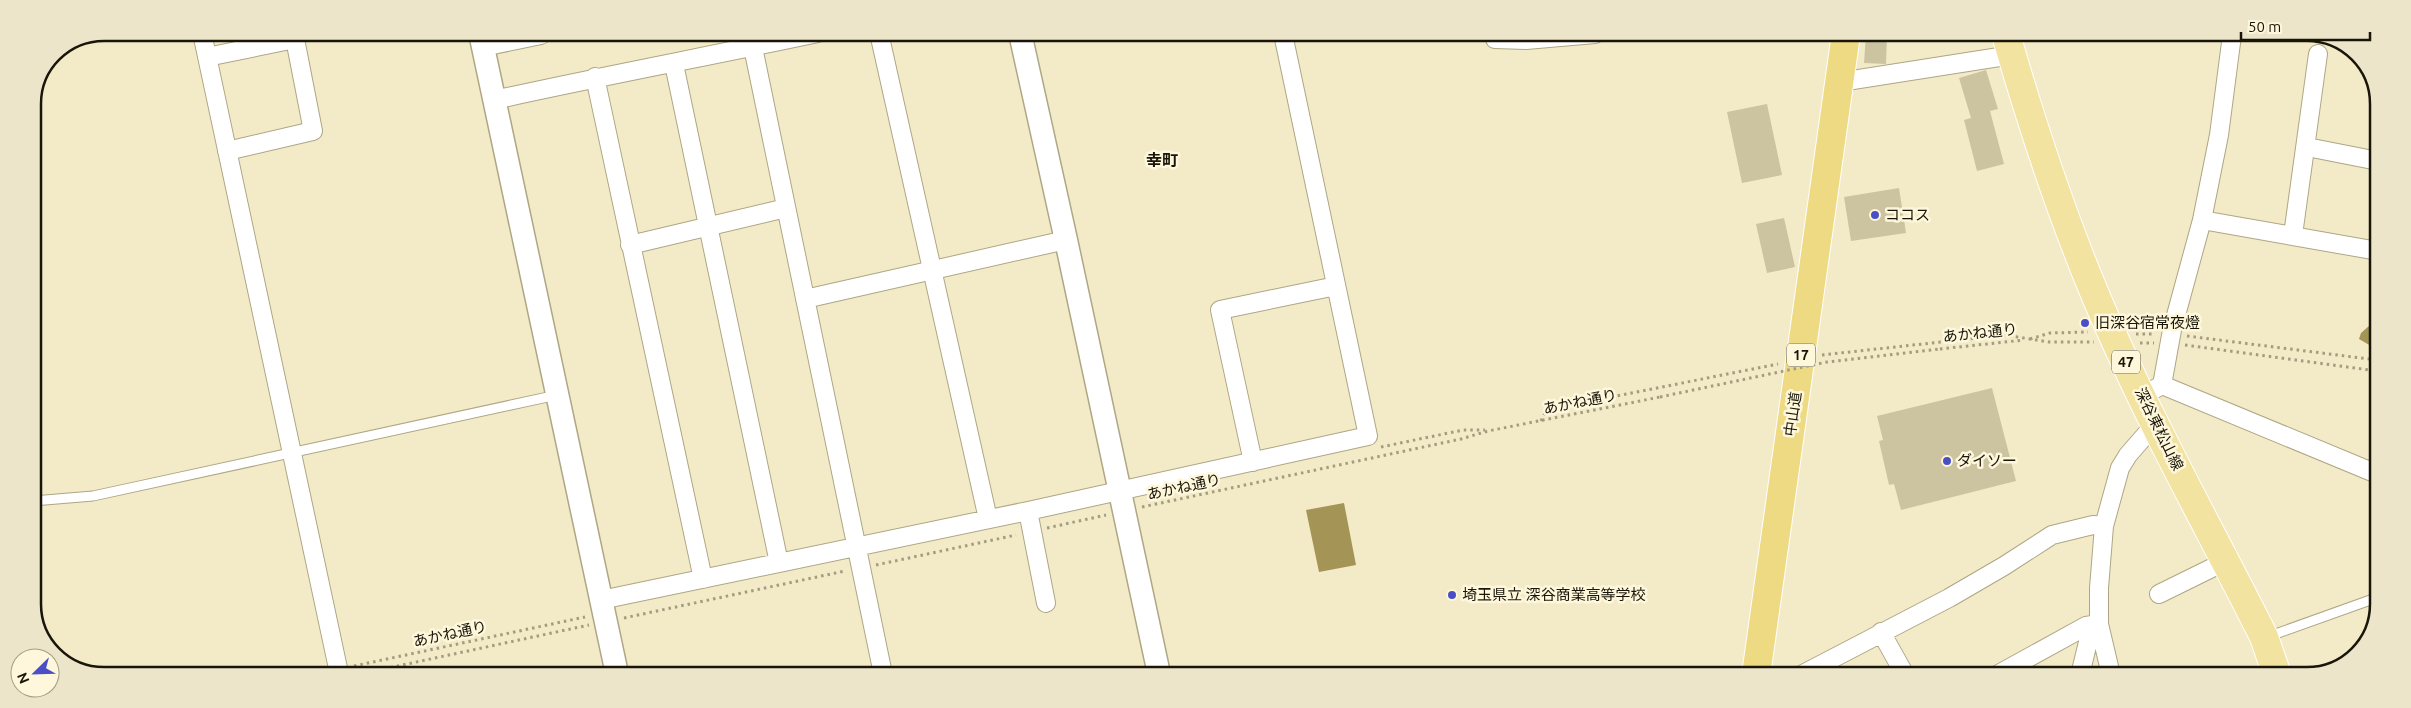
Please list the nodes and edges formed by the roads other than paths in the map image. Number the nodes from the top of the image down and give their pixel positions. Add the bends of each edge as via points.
1 (204, 41) edge
2 (290, 41) edge
3 (295, 41) edge
4 (482, 41) edge
5 (748, 41) edge
6 (751, 41) edge
7 (882, 41) edge
8 (1022, 41) edge
9 (1285, 41) edge
10 (1845, 41) edge
11 (2231, 41) edge
12 (2009, 45) edge
13 (2318, 54) dead end
14 (207, 57) junction
15 (674, 64) junction
16 (596, 77) junction
17 (1840, 82) junction
18 (494, 100) junction
19 (2307, 147) junction
20 (228, 152) junction
21 (2370, 159) edge
22 (786, 208) junction
23 (2202, 220) junction
24 (708, 227) junction
25 (2293, 235) junction
26 (1066, 240) junction
27 (630, 245) junction
28 (2370, 249) edge
29 (932, 270) junction
30 (1336, 286) junction
31 (804, 299) junction
32 (2152, 390) junction
33 (557, 395) junction
34 (2155, 424) junction
35 (292, 452) junction
36 (1253, 462) junction
37 (2370, 471) edge
38 (1120, 491) junction
39 (41, 500) edge
40 (1028, 511) junction
41 (988, 519) junction
42 (2104, 526) junction
43 (856, 546) junction
44 (2226, 561) junction
45 (779, 563) junction
46 (703, 579) junction
47 (2159, 594) dead end
48 (2370, 600) edge
49 (1046, 602) dead end
50 (595, 608) junction
51 (2099, 624) junction
52 (1881, 632) junction
53 (2264, 637) junction
54 (337, 667) edge
55 (615, 667) edge
56 (882, 667) edge
57 (1158, 667) edge
58 (1757, 667) edge
59 (1817, 667) edge
60 (1901, 667) edge
61 (2012, 667) edge
62 (2082, 667) edge
63 (2109, 667) edge
64 (2274, 667) edge

1 - 14 street
2 - 14 street
3 - 20 street via 313,131
4 - 18 street
5 - 15 street
6 - 22 street
7 - 29 street
8 - 26 street
9 - 30 street
10 - 17 highway, 中山道 / 17
11 - 23 street via 2220,135
12 - 17 street
12 - 32 main road, 深谷東松山線 / 47 via 2056,196 2115,342
13 - 19 street
14 - 20 street
15 - 16 street
15 - 24 street
16 - 18 street
16 - 27 street
17 - 58 highway, 中山道 / 17
18 - 33 street
19 - 21 street
19 - 25 street
20 - 35 street
22 - 24 street
22 - 31 street
23 - 25 street
23 - 32 street
24 - 27 street
24 - 45 street
25 - 28 street
26 - 29 street
26 - 38 street
27 - 46 street
29 - 31 street
29 - 41 street
30 - 36 street via 1368,436
30 - 36 street via 1220,310
31 - 43 street
32 - 34 main road, 深谷東松山線 / 47
32 - 37 street
33 - 35 lane
33 - 50 street
34 - 42 street via 2120,468
34 - 44 main road, 深谷東松山線 / 47
35 - 39 lane via 92,496
35 - 54 street
36 - 38 street
38 - 40 street
38 - 57 street
40 - 41 street
40 - 49 street
41 - 43 street
42 - 51 street
42 - 52 street via 2093,525 2052,535 1981,580
43 - 45 street
43 - 56 street
44 - 47 street
44 - 53 main road, 深谷東松山線 / 47
45 - 46 street
46 - 50 street
48 - 53 lane
50 - 55 street
51 - 61 street via 2086,626
51 - 62 street via 2088,642
51 - 63 street
52 - 59 street
52 - 60 street
53 - 64 main road, 深谷東松山線 / 47

